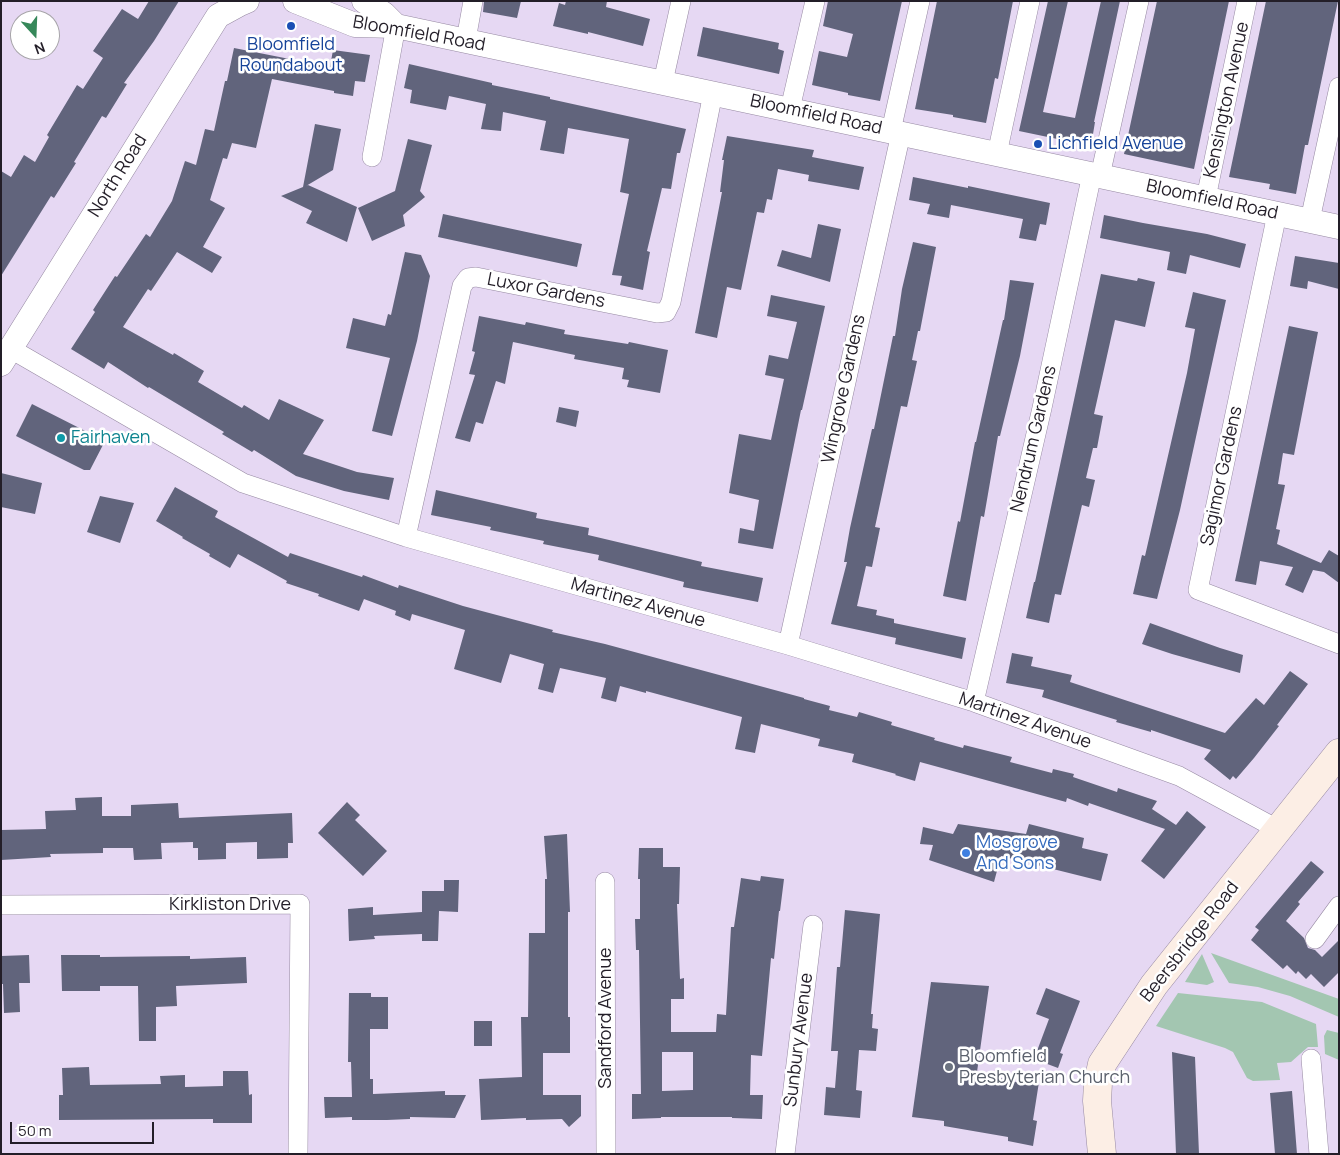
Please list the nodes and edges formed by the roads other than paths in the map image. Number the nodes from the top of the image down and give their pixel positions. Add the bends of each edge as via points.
1 (247, 1) edge
2 (295, 1) edge
3 (364, 1) edge
4 (473, 1) edge
5 (681, 1) edge
6 (815, 1) edge
7 (920, 1) edge
8 (1030, 1) edge
9 (1139, 1) edge
10 (1247, 1) edge
11 (221, 9) edge
12 (396, 26) junction
13 (466, 40) junction
14 (663, 82) junction
15 (1339, 87) edge
16 (713, 93) junction
17 (790, 109) junction
18 (896, 132) junction
19 (997, 154) junction
20 (372, 157) dead end
21 (1096, 175) junction
22 (1206, 198) junction
23 (1277, 214) junction
24 (1310, 220) junction
25 (1339, 227) edge
26 (6, 356) edge
27 (406, 537) junction
28 (1339, 644) edge
29 (788, 645) junction
30 (974, 702) junction
31 (1339, 753) edge
32 (1279, 830) junction
33 (605, 882) dead end
34 (1, 905) edge
35 (1339, 906) edge
36 (813, 925) dead end
37 (1315, 940) dead end
38 (1311, 1059) dead end
39 (298, 1154) edge
40 (606, 1154) edge
41 (785, 1154) edge
42 (1102, 1154) edge
43 (1319, 1154) edge

1 - 11 street, North Road
2 - 12 street, Bloomfield Road via 355,25
3 - 12 street
4 - 13 street
5 - 14 street
6 - 17 street
7 - 18 street, Wingrove Gardens
8 - 19 street
9 - 21 street, Nendrum Gardens
10 - 22 street, Kensington Avenue
11 - 26 street, North Road
12 - 13 street, Bloomfield Road
12 - 20 street
13 - 14 street, Bloomfield Road
14 - 16 street, Bloomfield Road
15 - 24 street
16 - 17 street, Bloomfield Road
16 - 27 street, Luxor Gardens via 671,302 666,312 656,313 476,277 468,278 462,286
17 - 18 street, Bloomfield Road
18 - 19 street, Bloomfield Road
18 - 29 street, Wingrove Gardens
19 - 21 street, Bloomfield Road
21 - 22 street, Bloomfield Road
21 - 30 street, Nendrum Gardens
22 - 23 street, Bloomfield Road
23 - 24 street, Bloomfield Road
23 - 28 street, Sagimor Gardens via 1198,590
24 - 25 street, Bloomfield Road
26 - 27 street, Martinez Avenue via 243,483
27 - 29 street, Martinez Avenue
29 - 30 street, Martinez Avenue
30 - 32 street, Martinez Avenue via 1178,776
31 - 32 main road, Beersbridge Road
32 - 42 main road, Beersbridge Road via 1154,986 1102,1064 1097,1102
33 - 40 street, Sandford Avenue
34 - 39 street, Kirkliston Drive via 300,904
35 - 37 street
36 - 41 street, Sunbury Avenue
38 - 43 street

